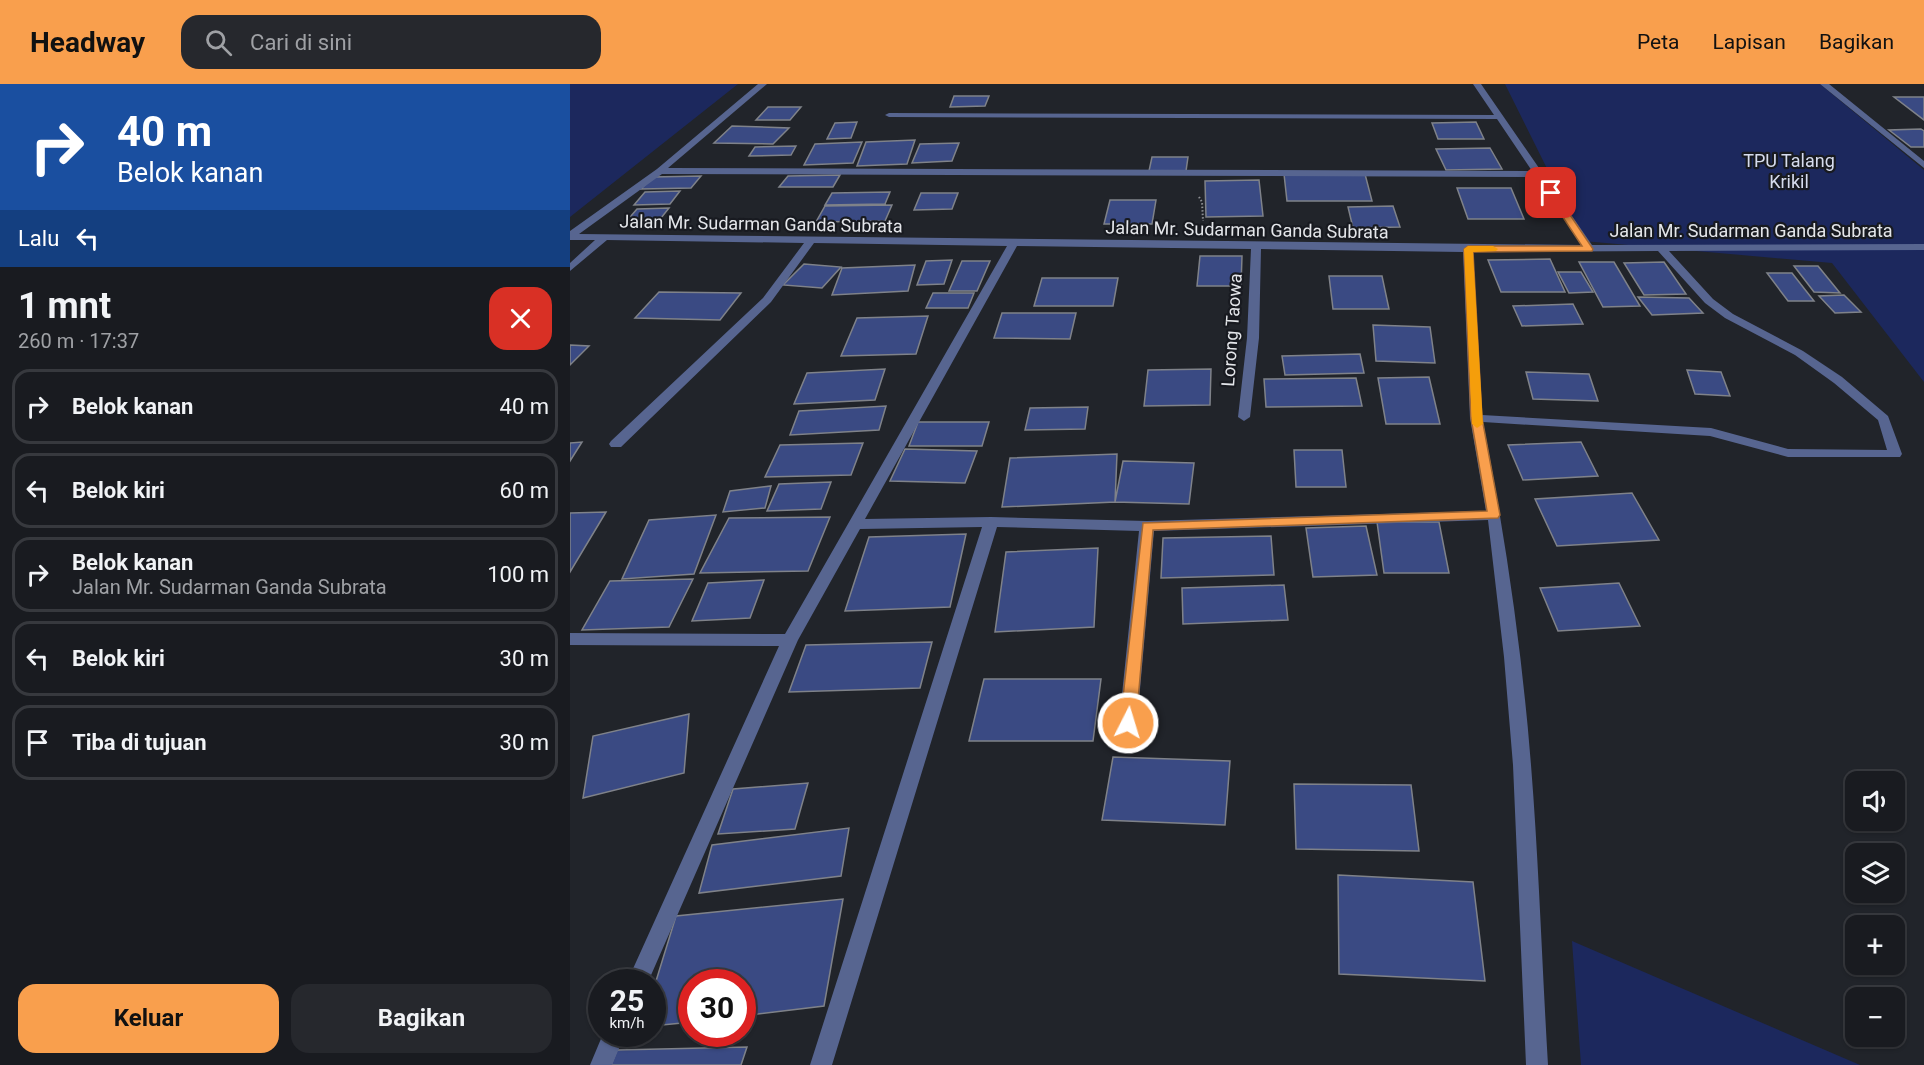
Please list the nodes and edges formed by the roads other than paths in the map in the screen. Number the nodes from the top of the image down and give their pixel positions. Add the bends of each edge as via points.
1 (763, 84) edge
2 (1477, 84) edge
3 (1824, 84) edge
4 (889, 115) dead end
5 (1500, 117) junction
6 (1924, 165) edge
7 (660, 171) junction
8 (1538, 174) junction
9 (570, 236) edge
10 (604, 238) junction
11 (811, 241) junction
12 (1013, 244) junction
13 (1256, 246) junction
14 (1924, 247) edge
15 (1661, 248) junction
16 (1468, 249) junction
17 (1589, 249) junction
18 (570, 268) edge
19 (1244, 417) dead end
20 (1476, 418) junction
21 (616, 444) dead end
22 (1494, 515) junction
23 (991, 522) junction
24 (856, 524) junction
25 (1147, 526) junction
26 (570, 639) edge
27 (790, 640) junction
28 (1128, 723) dead end
29 (643, 969) edge
30 (609, 1047) edge
31 (601, 1065) edge
32 (821, 1065) edge
33 (1537, 1065) edge

1 - 7 street
2 - 5 street
3 - 6 street
4 - 5 street
5 - 8 street
7 - 8 street
7 - 9 street
8 - 17 street
9 - 10 street, Jalan Mr. Sudarman Ganda Subrata
10 - 11 street, Jalan Mr. Sudarman Ganda Subrata
10 - 18 street
11 - 12 street, Jalan Mr. Sudarman Ganda Subrata
11 - 21 street via 767,300
12 - 13 street, Jalan Mr. Sudarman Ganda Subrata
12 - 24 street
13 - 16 street, Jalan Mr. Sudarman Ganda Subrata
13 - 19 street, Lorong Taowa
14 - 15 street, Jalan Mr. Sudarman Ganda Subrata
15 - 17 street, Jalan Mr. Sudarman Ganda Subrata
15 - 20 street via 1709,301 1799,353 1884,419 1895,454 1788,453 1711,432
16 - 17 street, Jalan Mr. Sudarman Ganda Subrata
16 - 20 street
20 - 22 street
22 - 25 street
22 - 33 street via 1522,765
23 - 24 street
23 - 25 street
23 - 32 street
24 - 27 street
25 - 28 street
26 - 27 street
27 - 29 street
30 - 31 street

